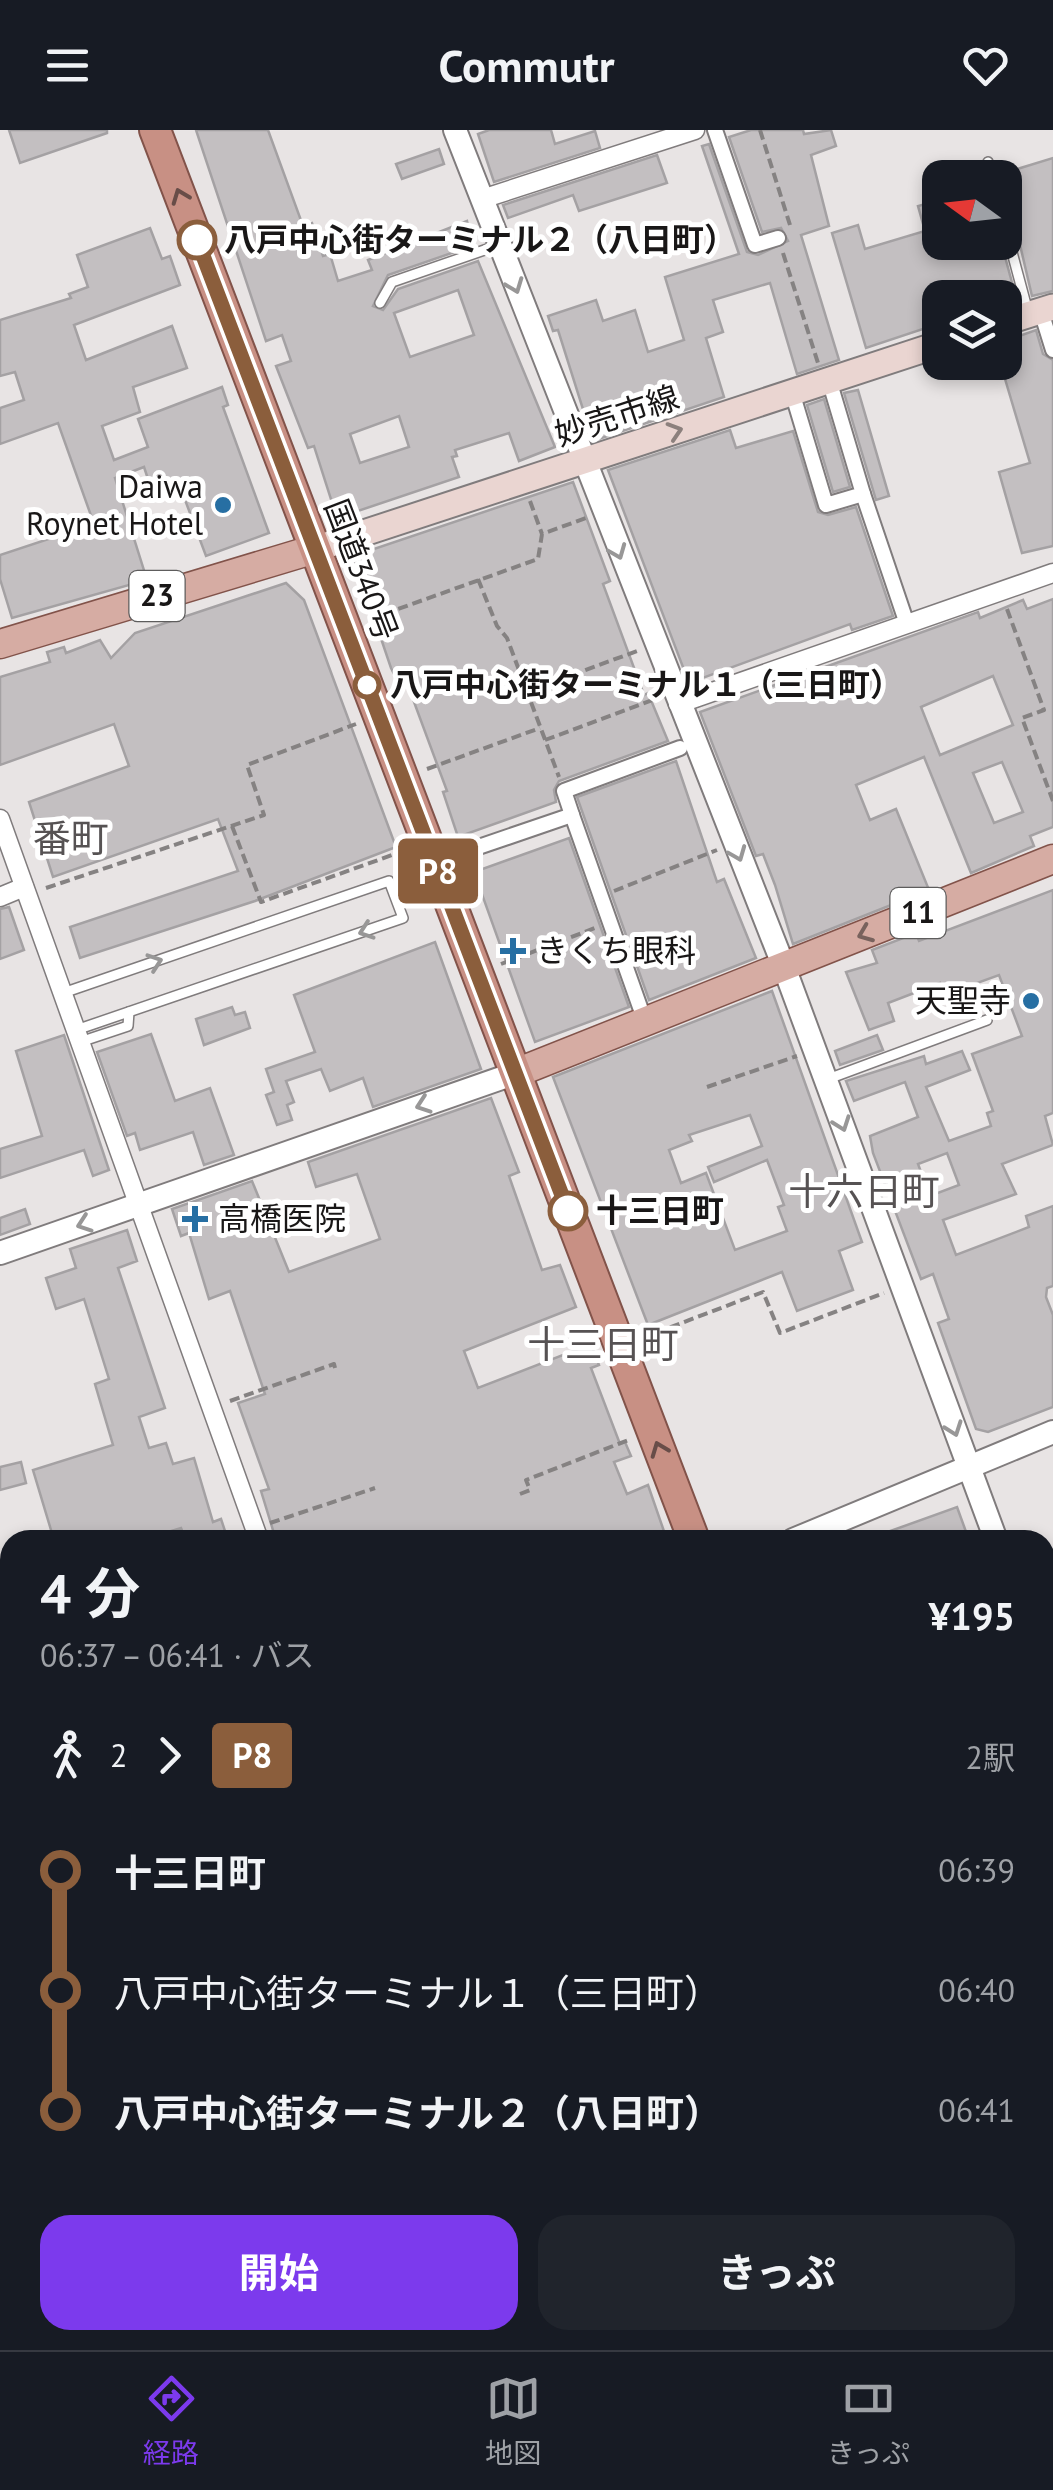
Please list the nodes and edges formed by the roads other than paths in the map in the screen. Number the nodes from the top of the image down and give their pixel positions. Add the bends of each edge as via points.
1 (155, 130) edge
2 (455, 130) edge
3 (694, 130) edge
4 (716, 130) edge
5 (482, 200) junction
6 (778, 238) dead end
7 (499, 245) junction
8 (1016, 260) edge
9 (380, 304) dead end
10 (1033, 316) edge
11 (922, 350) edge
12 (1053, 350) edge
13 (832, 390) dead end
14 (795, 402) dead end
15 (582, 462) junction
16 (863, 494) junction
17 (315, 548) junction
18 (1053, 572) edge
19 (907, 624) junction
20 (0, 644) edge
21 (669, 700) junction
22 (680, 748) dead end
23 (572, 815) junction
24 (0, 819) edge
25 (455, 855) dead end
26 (1053, 859) edge
27 (26, 891) junction
28 (0, 897) edge
29 (784, 967) junction
30 (63, 993) junction
31 (641, 1010) dead end
32 (987, 1020) dead end
33 (78, 1036) junction
34 (516, 1073) junction
35 (826, 1080) junction
36 (140, 1204) junction
37 (0, 1253) edge
38 (1053, 1432) edge
39 (967, 1466) junction
40 (256, 1530) edge
41 (690, 1530) edge
42 (816, 1530) edge
43 (992, 1530) edge

17 -> 1 highway, 国道340号
2 - 5 street
3 - 5 street
4 - 6 street via 755,245
5 - 7 street
7 - 9 lane via 392,282
7 -> 15 street
8 - 10 lane
10 - 12 street
15 -> 11 main road, 妙売市線
13 - 16 street
14 - 16 street via 826,506
15 - 17 main road, 妙売市線
15 -> 21 street
16 - 19 street
17 - 20 main road, 23
17 - 34 highway, 国道340号
18 - 19 street
19 - 21 street
21 -> 29 street
22 - 23 street via 564,791
23 - 25 street
23 - 31 street
24 - 27 street
26 -> 29 main road, 11
27 - 28 street
27 - 30 street
29 - 34 main road, 11
29 - 35 street
30 - 33 street
30 -> 33 lane via 389,881 403,918 130,1012 128,1026
32 - 35 lane
33 - 36 street
34 -> 36 street
41 -> 34 highway, 国道340号
35 -> 39 street
36 -> 37 street
36 - 40 street
38 - 39 street
39 - 42 street
39 - 43 street

